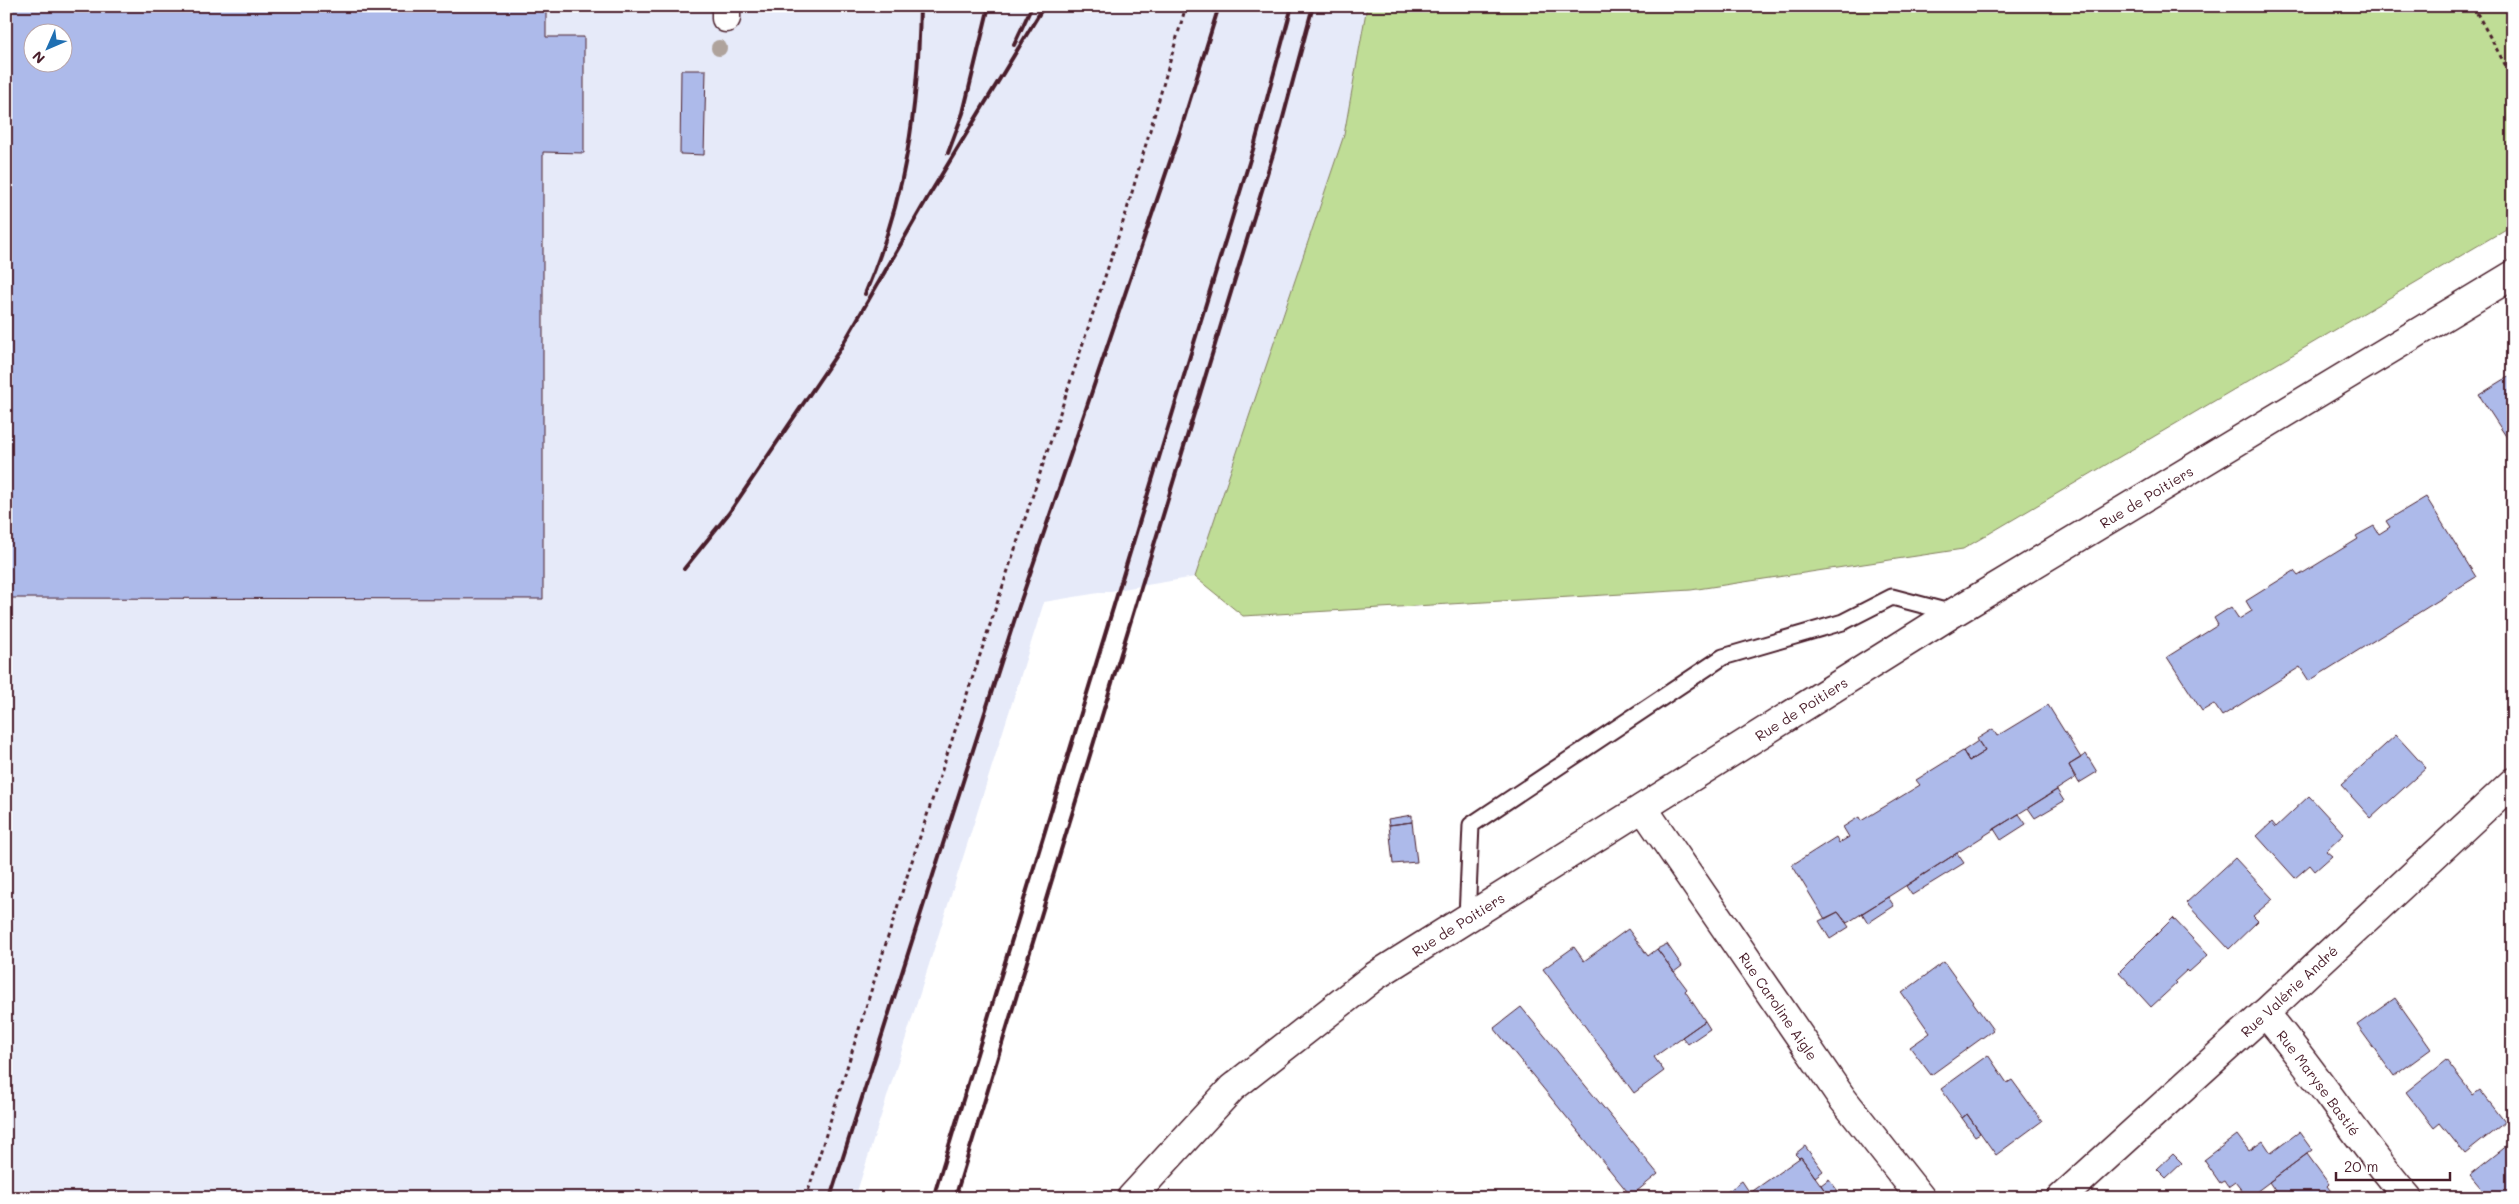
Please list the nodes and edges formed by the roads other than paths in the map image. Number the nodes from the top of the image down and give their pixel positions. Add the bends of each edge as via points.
1 (2513, 275) edge
2 (1953, 613) junction
3 (2513, 782) edge
4 (1643, 808) junction
5 (1467, 918) junction
6 (2265, 1014) junction
7 (1131, 1198) edge
8 (1921, 1198) edge
9 (2061, 1198) edge
10 (2408, 1198) edge

1 - 2 street, Rue de Poitiers
2 - 4 street, Rue de Poitiers
2 - 5 lane via 1892,597 1843,622 1723,657 1471,825
3 - 6 street, Rue Valérie André
4 - 5 street, Rue de Poitiers
4 - 8 street, Rue Caroline Aigle via 1842,1098
5 - 7 street, Rue de Poitiers via 1375,976 1232,1088
6 - 9 street, Rue Valérie André
6 - 10 street, Rue Maryse Bastié

